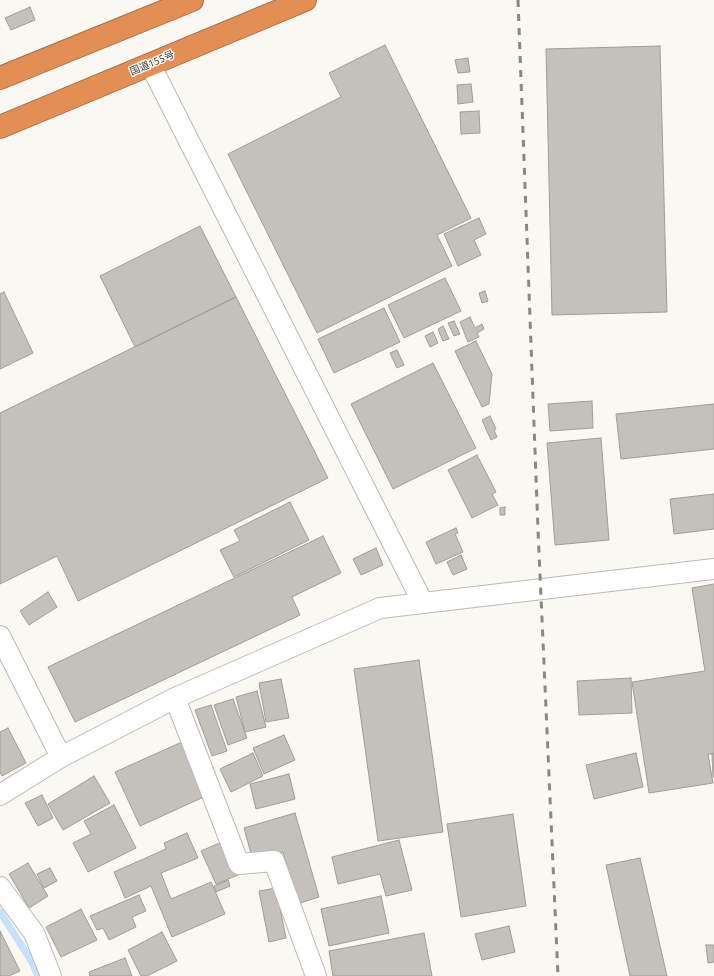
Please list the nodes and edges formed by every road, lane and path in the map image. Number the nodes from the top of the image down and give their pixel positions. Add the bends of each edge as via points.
1 (192, 0) edge
2 (305, 0) edge
3 (150, 64) junction
4 (0, 78) edge
5 (0, 127) edge
6 (714, 569) edge
7 (423, 602) junction
8 (0, 636) edge
9 (175, 698) junction
10 (61, 757) junction
11 (0, 795) edge
12 (0, 887) edge
13 (51, 976) edge
14 (316, 976) edge

1 - 4 highway
2 - 3 highway, 国道155号
3 - 5 highway, 国道155号
3 - 7 street
6 - 7 street
7 - 9 street via 380,608
8 - 10 street
9 - 10 street
9 - 14 street via 239,864 274,861
10 - 11 street
12 - 13 street via 34,933

